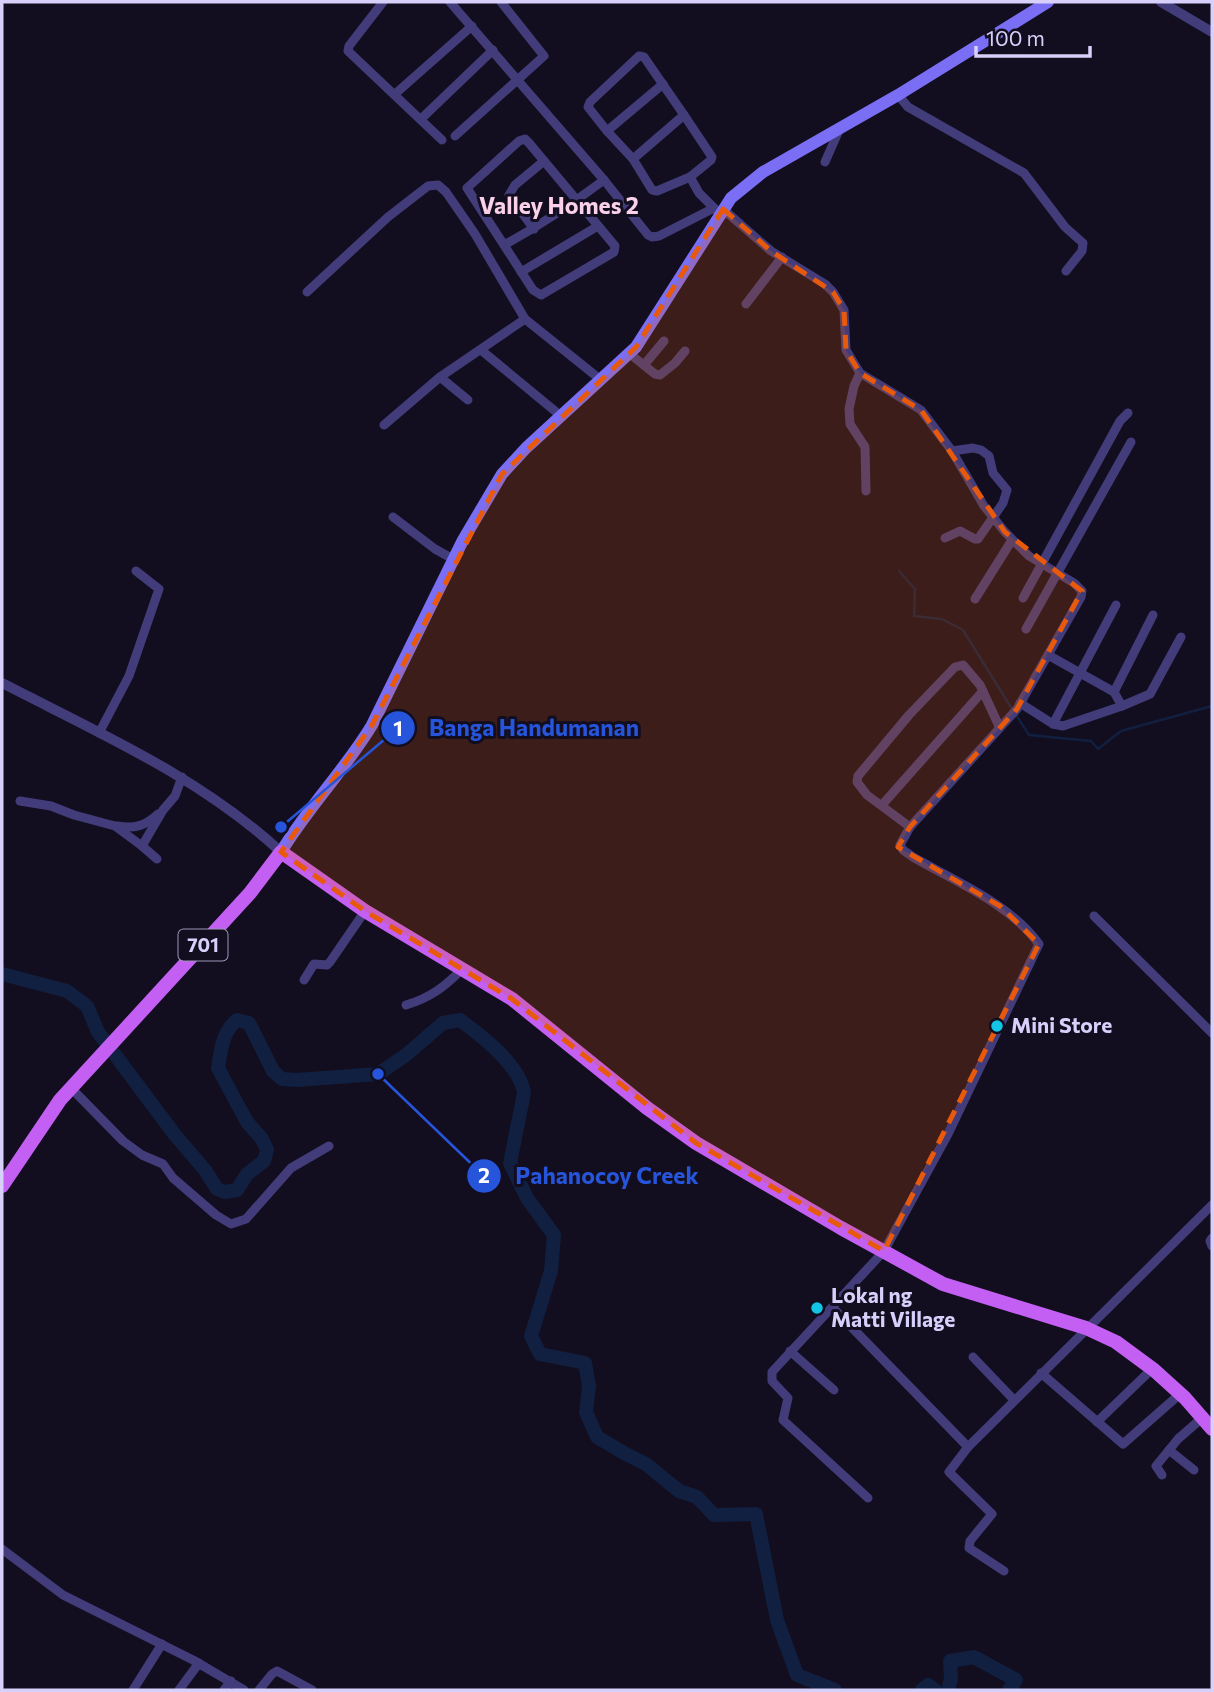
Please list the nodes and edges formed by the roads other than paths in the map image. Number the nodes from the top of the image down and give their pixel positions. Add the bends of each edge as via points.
1 (383, 2) edge
2 (450, 2) edge
3 (501, 2) edge
4 (1048, 2) edge
5 (1161, 2) edge
6 (472, 26) junction
7 (1212, 32) edge
8 (493, 50) junction
9 (519, 80) junction
10 (663, 84) junction
11 (395, 94) junction
12 (898, 95) junction
13 (684, 115) junction
14 (421, 119) junction
15 (840, 128) junction
16 (607, 131) junction
17 (455, 136) dead end
18 (442, 140) dead end
19 (633, 159) junction
20 (544, 161) junction
21 (825, 162) dead end
22 (690, 177) junction
23 (604, 180) junction
24 (577, 200) junction
25 (719, 210) junction
26 (598, 226) junction
27 (534, 229) junction
28 (504, 245) junction
29 (782, 257) junction
30 (1066, 271) dead end
31 (521, 272) junction
32 (307, 292) dead end
33 (746, 304) dead end
34 (525, 319) junction
35 (664, 341) dead end
36 (481, 350) junction
37 (685, 351) dead end
38 (630, 354) junction
39 (644, 365) junction
40 (860, 373) junction
41 (440, 377) junction
42 (601, 380) junction
43 (468, 400) dead end
44 (1128, 413) dead end
45 (561, 416) junction
46 (384, 425) dead end
47 (1131, 442) dead end
48 (952, 451) junction
49 (866, 491) dead end
50 (393, 517) dead end
51 (993, 517) junction
52 (945, 538) dead end
53 (1012, 540) junction
54 (453, 559) junction
55 (1041, 563) junction
56 (136, 571) dead end
57 (1057, 572) junction
58 (1023, 598) dead end
59 (975, 599) dead end
60 (1116, 606) dead end
61 (1153, 615) dead end
62 (1026, 629) dead end
63 (1181, 637) dead end
64 (1048, 655) junction
65 (1078, 673) junction
66 (2, 683) edge
67 (983, 691) junction
68 (1114, 692) junction
69 (1018, 706) junction
70 (1122, 706) junction
71 (1053, 724) junction
72 (999, 726) junction
73 (99, 733) junction
74 (182, 777) junction
75 (20, 801) dead end
76 (882, 805) junction
77 (163, 810) junction
78 (115, 825) junction
79 (910, 827) junction
80 (142, 846) junction
81 (281, 852) junction
82 (157, 859) dead end
83 (365, 911) junction
84 (1094, 916) dead end
85 (463, 968) junction
86 (304, 980) dead end
87 (405, 1005) dead end
88 (1212, 1033) edge
89 (71, 1088) junction
90 (328, 1146) dead end
91 (2, 1186) edge
92 (1212, 1205) edge
93 (1212, 1238) edge
94 (1212, 1246) edge
95 (884, 1251) junction
96 (833, 1308) junction
97 (1086, 1328) junction
98 (790, 1351) junction
99 (973, 1357) dead end
100 (1152, 1369) junction
101 (1041, 1373) junction
102 (834, 1390) dead end
103 (1180, 1394) junction
104 (1014, 1400) junction
105 (1202, 1418) junction
106 (1097, 1422) junction
107 (1212, 1429) edge
108 (968, 1447) junction
109 (1169, 1450) junction
110 (1194, 1470) dead end
111 (1162, 1475) dead end
112 (868, 1498) dead end
113 (2, 1549) edge
114 (1004, 1571) dead end
115 (162, 1644) junction
116 (199, 1663) junction
117 (232, 1681) junction
118 (133, 1690) edge
119 (179, 1690) edge
120 (224, 1690) edge
121 (244, 1690) edge
122 (259, 1690) edge
123 (312, 1690) edge

1 - 11 street via 347,49
2 - 6 street
3 - 9 street via 544,54
4 - 12 main road
5 - 7 street
6 - 8 street
6 - 11 street
8 - 9 street
8 - 14 street
9 - 17 street
9 - 23 street
10 - 13 street
10 - 16 street
10 - 16 street via 639,56 590,103 589,111
11 - 14 street
12 - 15 main road
12 - 30 street via 908,107 997,155 1030,179 1065,227 1083,243
13 - 19 street
13 - 22 street via 712,157
14 - 18 street
15 - 21 street
15 - 25 main road via 751,180
16 - 19 street
19 - 22 street via 652,190
20 - 24 street
20 - 27 street via 509,195
20 - 28 street via 525,139 519,141 467,188
22 - 25 street via 699,193
23 - 24 street
23 - 25 street via 652,237
24 - 26 street
24 - 27 street
25 - 29 street
25 - 38 main road via 649,330
26 - 31 street
26 - 31 street via 615,246 614,252 541,295
27 - 28 street
28 - 31 street
29 - 33 street
29 - 40 street via 825,284 840,300 846,349
32 - 34 street via 388,217 433,184 446,192 475,234
34 - 36 street
34 - 42 street
35 - 39 street
36 - 41 street
36 - 45 street
37 - 39 street via 660,375
38 - 39 street
38 - 42 main road
40 - 48 street via 922,410
40 - 49 street via 849,409 850,424 865,447
41 - 43 street
41 - 46 street
42 - 45 main road
44 - 55 street
45 - 54 main road via 499,478
47 - 57 street
48 - 51 street
48 - 51 street via 973,448 989,456 993,473 1007,490
50 - 54 street
51 - 52 street via 976,540 960,531
51 - 53 street
53 - 55 street
53 - 59 street
54 - 81 main road via 372,725
55 - 57 street
55 - 58 street
56 - 73 street via 159,589 128,676
57 - 62 street
57 - 64 street via 1082,594
60 - 65 street
61 - 68 street
63 - 70 street via 1150,694
64 - 65 street
64 - 69 street
65 - 68 street
65 - 71 street
66 - 73 street
67 - 72 street
67 - 76 street
67 - 76 street via 968,669 955,667 909,715 856,782
68 - 70 street
69 - 71 street
69 - 72 street
70 - 71 street via 1076,723
72 - 79 street
73 - 74 street
74 - 77 street
74 - 81 street via 237,814
75 - 78 street
76 - 79 street
77 - 78 street via 147,824
77 - 80 street
78 - 80 street
79 - 95 street via 900,845 903,850 1000,906 1039,944 947,1134
80 - 82 street
81 - 83 main road
81 - 89 main road, 701 via 250,893
83 - 85 main road
83 - 86 street via 330,962 314,964
84 - 88 street
85 - 87 street via 446,986
85 - 95 main road via 512,999 696,1143
89 - 90 street via 123,1141 163,1164 178,1183 231,1224 246,1219 291,1168
89 - 91 main road, 701
92 - 97 street
93 - 94 street
95 - 96 street
95 - 97 main road via 943,1284
96 - 98 street
96 - 108 street
97 - 100 main road via 1116,1342
97 - 101 street
98 - 102 street
98 - 112 street via 771,1377 788,1398 783,1420
99 - 104 street
100 - 103 main road
100 - 106 street
101 - 104 street
101 - 106 street
103 - 105 main road
103 - 106 street via 1123,1444
104 - 108 street
105 - 107 main road
105 - 109 street
108 - 114 street via 949,1472 992,1514 969,1548
109 - 110 street
109 - 111 street via 1156,1466
113 - 115 street via 63,1595
115 - 116 street
115 - 118 street
116 - 117 street
116 - 119 street
117 - 120 street
117 - 121 street
122 - 123 street via 277,1671

